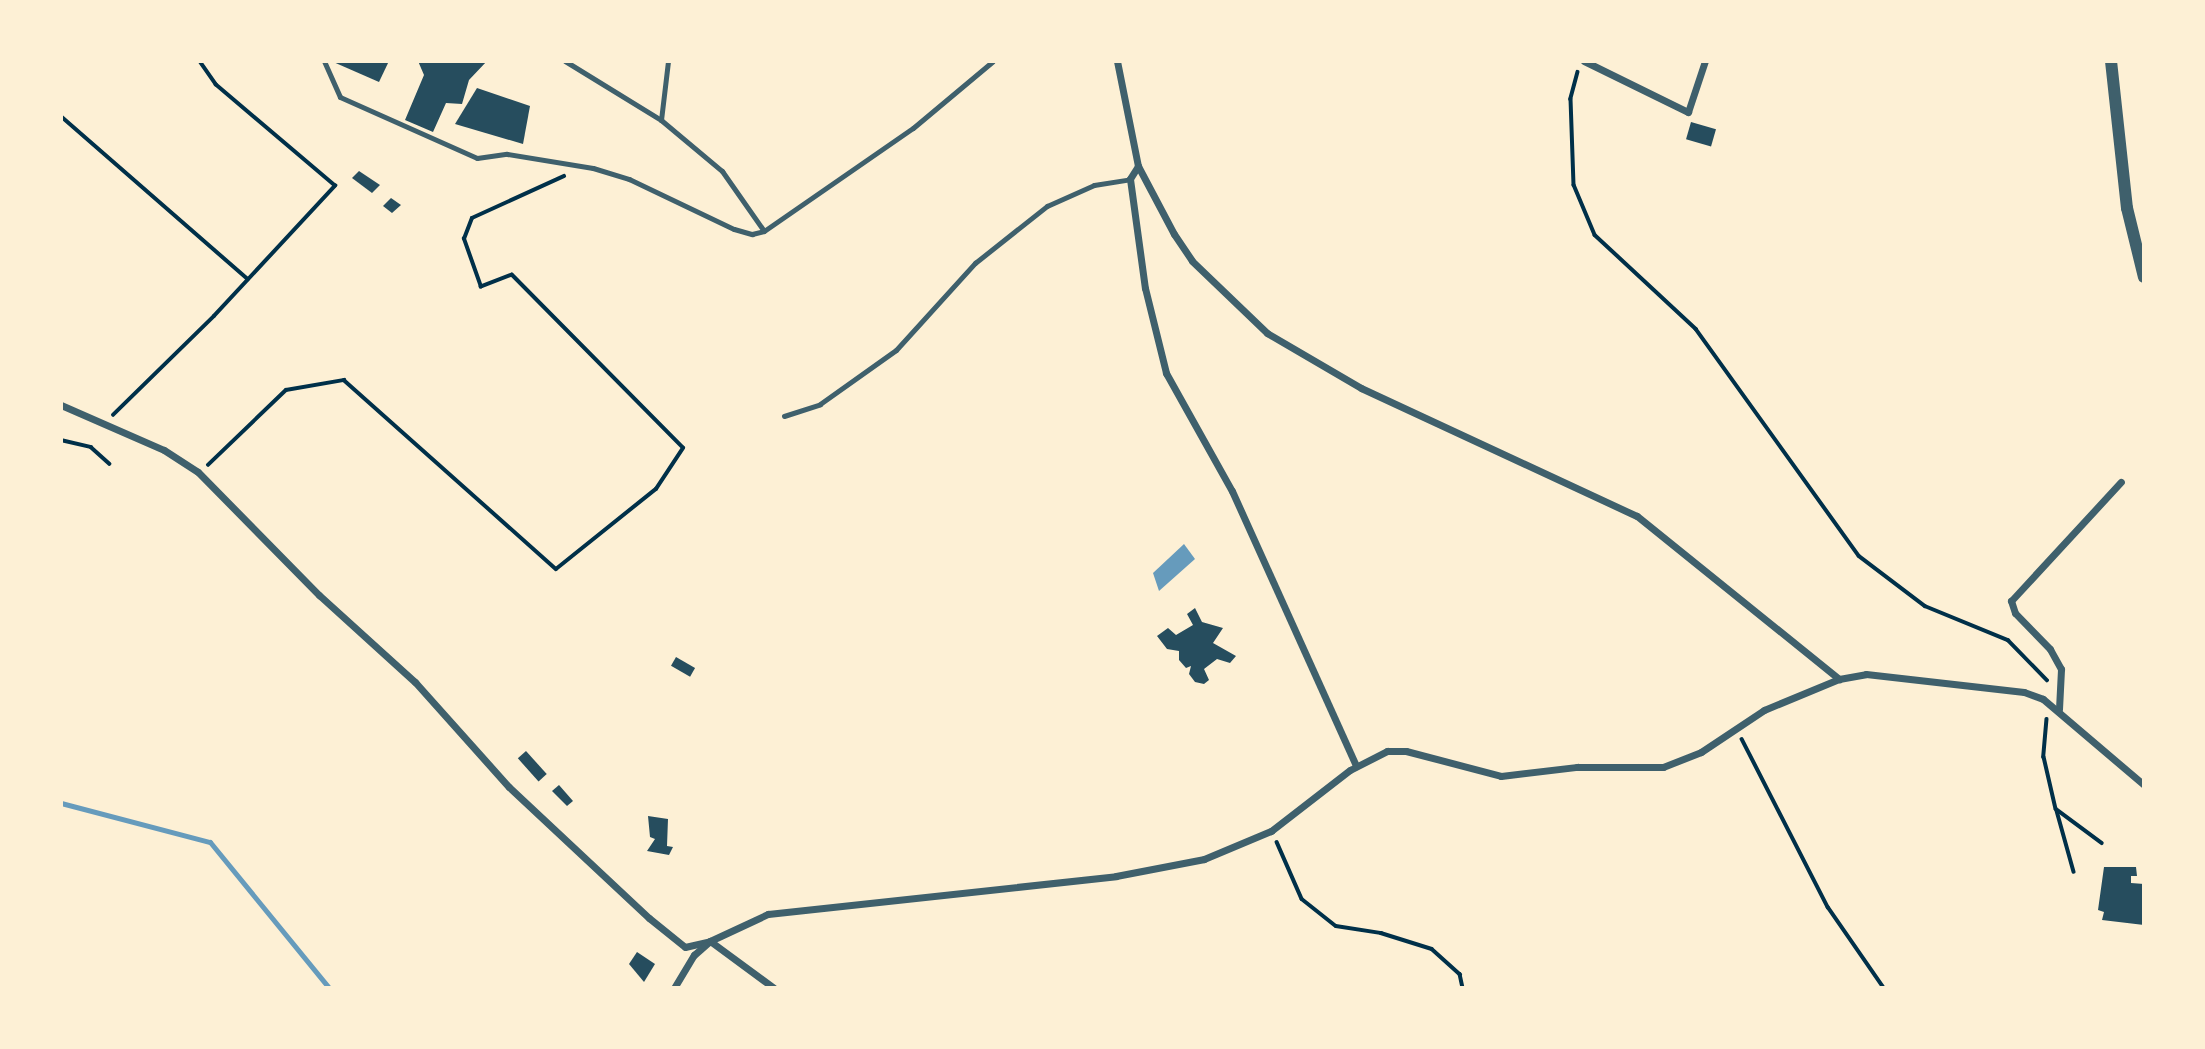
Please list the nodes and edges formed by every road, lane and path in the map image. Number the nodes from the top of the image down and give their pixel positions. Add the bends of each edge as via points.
1 (199, 61) edge
2 (324, 61) edge
3 (565, 61) edge
4 (668, 61) edge
5 (993, 61) edge
6 (1117, 61) edge
7 (1582, 61) edge
8 (1705, 61) edge
9 (2111, 61) edge
10 (61, 116) edge
11 (661, 120) junction
12 (1138, 166) junction
13 (582, 167) junction
14 (1130, 179) junction
15 (764, 231) junction
16 (2144, 278) edge
17 (248, 279) junction
18 (61, 405) edge
19 (784, 416) dead end
20 (104, 423) junction
21 (61, 440) edge
22 (110, 464) dead end
23 (198, 472) junction
24 (2121, 482) dead end
25 (1839, 679) junction
26 (2061, 694) junction
27 (2059, 709) junction
28 (1736, 729) junction
29 (1356, 766) junction
30 (2144, 785) edge
31 (2056, 809) junction
32 (1271, 831) junction
33 (2102, 842) dead end
34 (2074, 872) dead end
35 (710, 941) junction
36 (674, 988) edge
37 (774, 988) edge
38 (1463, 988) edge
39 (1884, 988) edge

1 - 17 path via 216,85 335,186
2 - 13 lane via 340,97 477,158 507,154
3 - 11 lane
4 - 11 lane
5 - 15 lane via 913,128
6 - 12 street
7 - 8 street via 1688,112
7 - 26 path via 1571,99 1574,185 1595,235 1696,329 1859,556 1925,606 2008,640
9 - 16 street via 2127,208
10 - 17 path
11 - 15 lane via 734,184
12 - 14 street
12 - 25 street via 1192,261 1268,332 1361,388 1637,516
13 - 15 lane via 629,179 734,229 752,234
13 - 23 path via 472,218 464,239 481,287 512,275 683,448 656,489 556,569 344,380 286,390
14 - 19 lane via 1094,185 1047,206 975,263 896,350 820,404
14 - 29 street via 1145,288 1166,373 1232,491
17 - 20 path
18 - 20 street
20 - 23 street via 164,450
21 - 22 path via 91,447
23 - 35 street via 319,595 415,682 509,787 649,918 685,947
24 - 26 street via 2011,601 2061,669
25 - 27 street via 1866,674 2024,692
25 - 28 street via 1764,710
26 - 27 street
27 - 30 street
27 - 31 path via 2047,718 2044,757
28 - 29 street via 1701,752 1663,767 1577,767 1501,776 1406,751 1387,751
28 - 39 path via 1828,907
29 - 32 street
31 - 33 path
31 - 34 path
32 - 35 street via 1204,859 1116,876 768,914
32 - 38 path via 1302,899 1336,926 1381,933 1432,949 1460,974
35 - 36 street via 694,956
35 - 37 street

